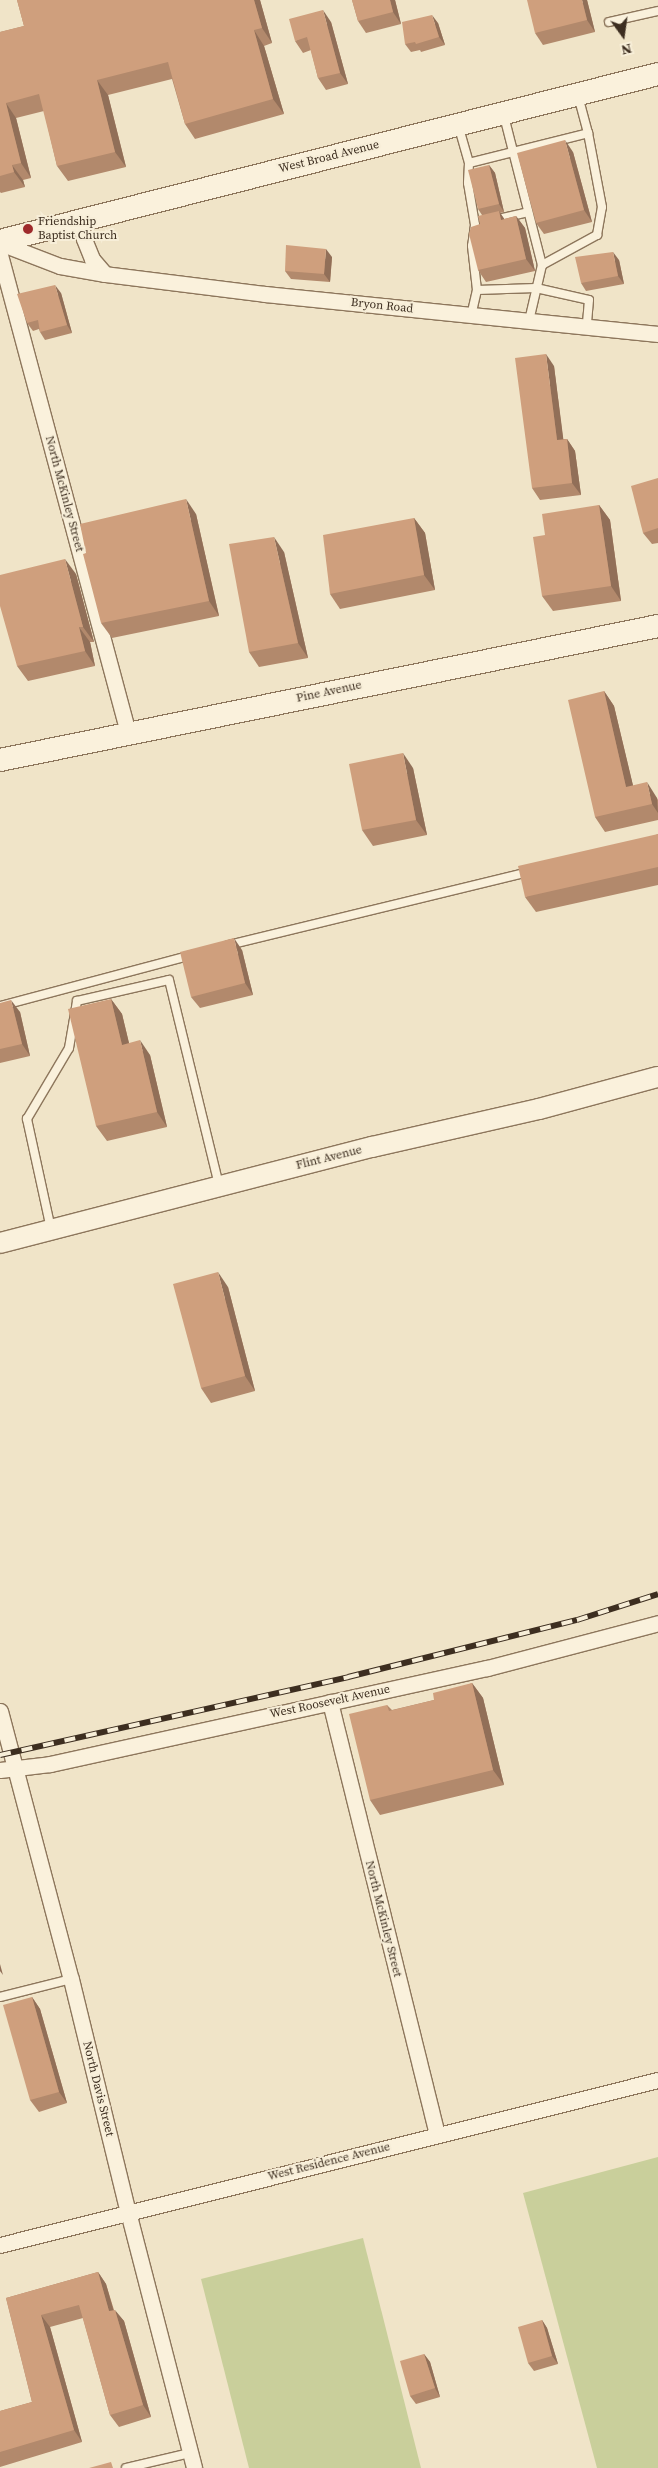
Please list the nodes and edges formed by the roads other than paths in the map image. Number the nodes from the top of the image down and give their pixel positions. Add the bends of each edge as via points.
1 (658, 11) edge
2 (609, 22) dead end
3 (658, 74) edge
4 (578, 94) junction
5 (503, 113) junction
6 (458, 124) junction
7 (588, 133) junction
8 (513, 152) junction
9 (469, 163) junction
10 (528, 212) junction
11 (80, 220) junction
12 (475, 225) junction
13 (0, 242) edge
14 (0, 255) edge
15 (542, 265) junction
16 (106, 274) junction
17 (536, 288) junction
18 (477, 290) junction
19 (471, 315) junction
20 (529, 320) junction
21 (587, 325) junction
22 (658, 334) edge
23 (658, 626) edge
24 (128, 734) junction
25 (0, 760) edge
26 (534, 871) edge
27 (219, 948) edge
28 (200, 953) edge
29 (0, 1006) edge
30 (658, 1077) edge
31 (220, 1186) junction
32 (51, 1230) junction
33 (0, 1243) edge
34 (658, 1623) edge
35 (330, 1702) junction
36 (0, 1711) edge
37 (3, 1737) edge
38 (16, 1768) junction
39 (0, 1770) edge
40 (72, 1979) junction
41 (0, 1997) edge
42 (658, 2080) edge
43 (437, 2135) junction
44 (128, 2212) junction
45 (0, 2245) edge
46 (190, 2453) junction
47 (126, 2468) edge
48 (194, 2468) edge

1 - 2 lane
3 - 4 main road, West Broad Avenue
4 - 5 main road, West Broad Avenue
4 - 7 lane
5 - 6 main road, West Broad Avenue
5 - 8 lane
6 - 9 lane
6 - 11 main road, West Broad Avenue
7 - 8 lane
7 - 15 lane via 602,207 597,235
8 - 9 lane
8 - 10 lane
9 - 12 lane via 468,183
10 - 12 lane
10 - 15 lane
11 - 13 main road, West Broad Avenue
11 - 16 street via 92,259
12 - 18 lane via 472,246
13 - 16 street, Bryon Road via 60,266
14 - 24 street, North McKinley Street
15 - 17 lane
16 - 19 street, Bryon Road
17 - 18 lane
17 - 20 lane
17 - 21 lane via 589,300
18 - 19 lane
19 - 20 street, Bryon Road
20 - 21 street, Bryon Road
21 - 22 street, Bryon Road
23 - 24 main road, Pine Avenue
24 - 25 main road, Pine Avenue
26 - 27 lane
28 - 29 lane
30 - 31 street, Flint Avenue
31 - 32 street, Flint Avenue
31 - 32 lane via 169,980 77,1001 69,1048 27,1120
32 - 33 street, Flint Avenue
34 - 35 street, West Roosevelt Avenue via 487,1668
35 - 38 street, West Roosevelt Avenue via 50,1764
35 - 43 street, North McKinley Street
36 - 37 street, North Davis Street
37 - 38 street, North Davis Street
38 - 39 street, West Roosevelt Avenue
38 - 40 street, North Davis Street
40 - 41 lane
40 - 44 street, North Davis Street
42 - 43 street, West Residence Avenue
43 - 44 street, West Residence Avenue
44 - 45 street, West Residence Avenue
44 - 46 street, North Davis Street
46 - 47 lane
46 - 48 street, North Davis Street

